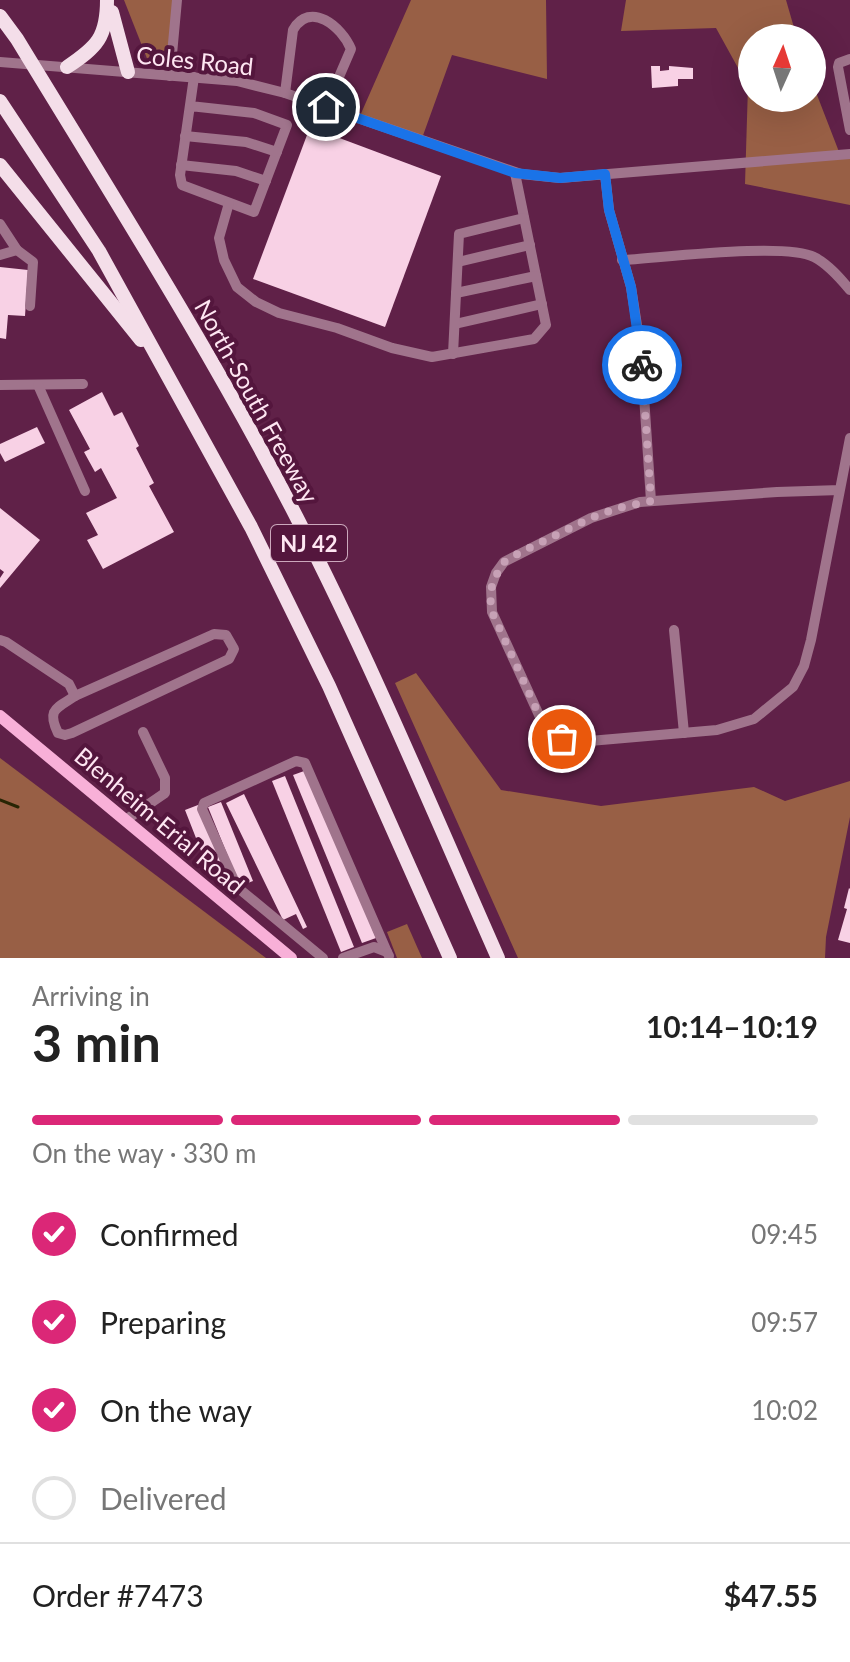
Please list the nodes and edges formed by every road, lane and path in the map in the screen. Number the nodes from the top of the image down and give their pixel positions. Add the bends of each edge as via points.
1 (108, 0) edge
2 (177, 0) edge
3 (1, 16) edge
4 (844, 61) edge
5 (0, 62) edge
6 (67, 67) junction
7 (128, 72) junction
8 (170, 76) junction
9 (194, 77) junction
10 (285, 93) junction
11 (0, 101) edge
12 (190, 106) junction
13 (326, 107) junction
14 (850, 130) edge
15 (185, 136) junction
16 (277, 152) junction
17 (850, 154) edge
18 (0, 165) edge
19 (181, 165) junction
20 (515, 173) junction
21 (605, 174) junction
22 (266, 181) junction
23 (229, 203) junction
24 (524, 218) junction
25 (0, 224) edge
26 (530, 245) junction
27 (17, 250) junction
28 (0, 255) edge
29 (622, 260) junction
30 (458, 262) junction
31 (536, 276) junction
32 (850, 290) edge
33 (456, 293) junction
34 (542, 304) junction
35 (30, 306) dead end
36 (455, 324) junction
37 (453, 354) junction
38 (171, 378) junction
39 (83, 384) dead end
40 (0, 385) edge
41 (38, 385) junction
42 (850, 438) edge
43 (840, 490) junction
44 (85, 491) dead end
45 (651, 501) junction
46 (674, 630) dead end
47 (0, 640) edge
48 (75, 696) junction
49 (0, 716) edge
50 (143, 732) dead end
51 (684, 733) junction
52 (127, 819) junction
53 (389, 955) edge
54 (497, 956) edge
55 (291, 958) edge
56 (323, 958) edge
57 (343, 958) edge
58 (450, 958) edge

1 - 6 highway via 107,24 99,40
1 - 7 highway
2 - 8 street
3 - 54 highway, North-South Freeway / NJ 42 via 143,243 298,519
4 - 14 street
5 - 6 street, Coles Road
6 - 7 street, Coles Road
7 - 8 street, Coles Road
8 - 9 street, Coles Road
9 - 10 street, Coles Road
9 - 12 street
10 - 13 street, Coles Road
10 - 13 street via 297,21 320,16 351,49
11 - 38 highway, NJ 42 via 99,251
12 - 15 street
12 - 16 street via 254,113 287,125
13 - 20 street, Coles Road
15 - 16 street via 246,142
15 - 19 street
16 - 22 street
17 - 21 street, Coles Road
18 - 38 highway
19 - 22 street via 236,171
19 - 23 street via 182,185
20 - 21 street, Coles Road via 560,178
20 - 24 street
21 - 29 street
22 - 23 street via 254,212
23 - 37 street via 219,238 224,260 237,287 256,302 392,348 432,357
24 - 26 street
24 - 30 street via 459,234
25 - 27 street
26 - 30 street
26 - 31 street
27 - 28 street
27 - 35 street via 33,262
29 - 32 street via 799,252 814,257
29 - 45 street via 641,351
30 - 33 street
31 - 33 street
31 - 34 street
33 - 36 street
34 - 36 street
34 - 37 street via 546,325 534,339
36 - 37 street
38 - 58 highway, NJ 42 via 329,686
39 - 41 street
40 - 41 street
41 - 44 street
42 - 43 street
43 - 45 street
43 - 51 street via 811,640 793,687 754,719
45 - 51 street via 591,518 504,562 491,587 492,612 544,726 562,739
46 - 51 street
47 - 48 street via 69,684
48 - 48 street via 53,714 58,733 72,733 229,659 234,649 226,635 214,634
49 - 52 main road, Blenheim-Erial Road
50 - 52 street via 165,778 165,793
52 - 55 main road, Blenheim-Erial Road
53 - 56 street via 305,763 296,761 204,803 202,809 241,891
53 - 57 street via 374,947

